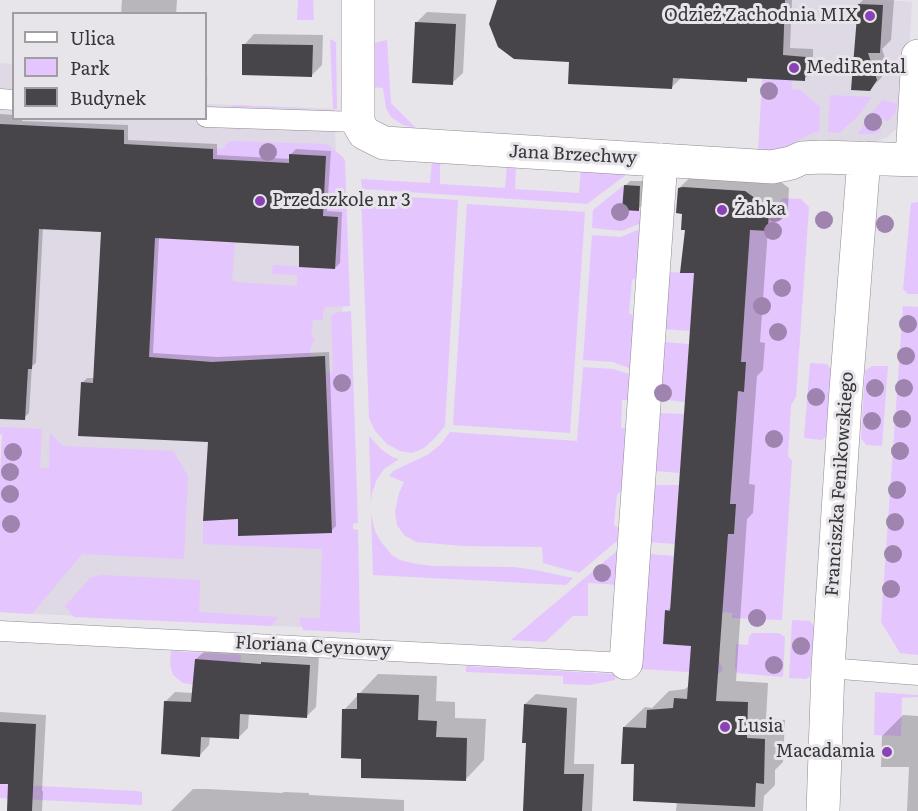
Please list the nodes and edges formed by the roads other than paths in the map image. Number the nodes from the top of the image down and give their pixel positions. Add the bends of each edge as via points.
1 (358, 0) edge
2 (918, 56) edge
3 (207, 117) edge
4 (358, 122) junction
5 (864, 158) junction
6 (915, 159) edge
7 (661, 160) junction
8 (0, 631) edge
9 (626, 663) joint
10 (828, 669) junction
11 (918, 675) edge
12 (823, 811) edge

1 - 4 street
2 - 6 street
3 - 4 lane
4 - 7 street, Jana Brzechwy via 364,133 384,143
5 - 6 street, Jana Brzechwy
5 - 7 street, Jana Brzechwy via 802,158 772,167
5 - 10 street, Franciszka Fenikowskiego
7 - 9 street
8 - 9 lane, Floriana Ceynowy
10 - 11 lane
10 - 12 street, Franciszka Fenikowskiego

